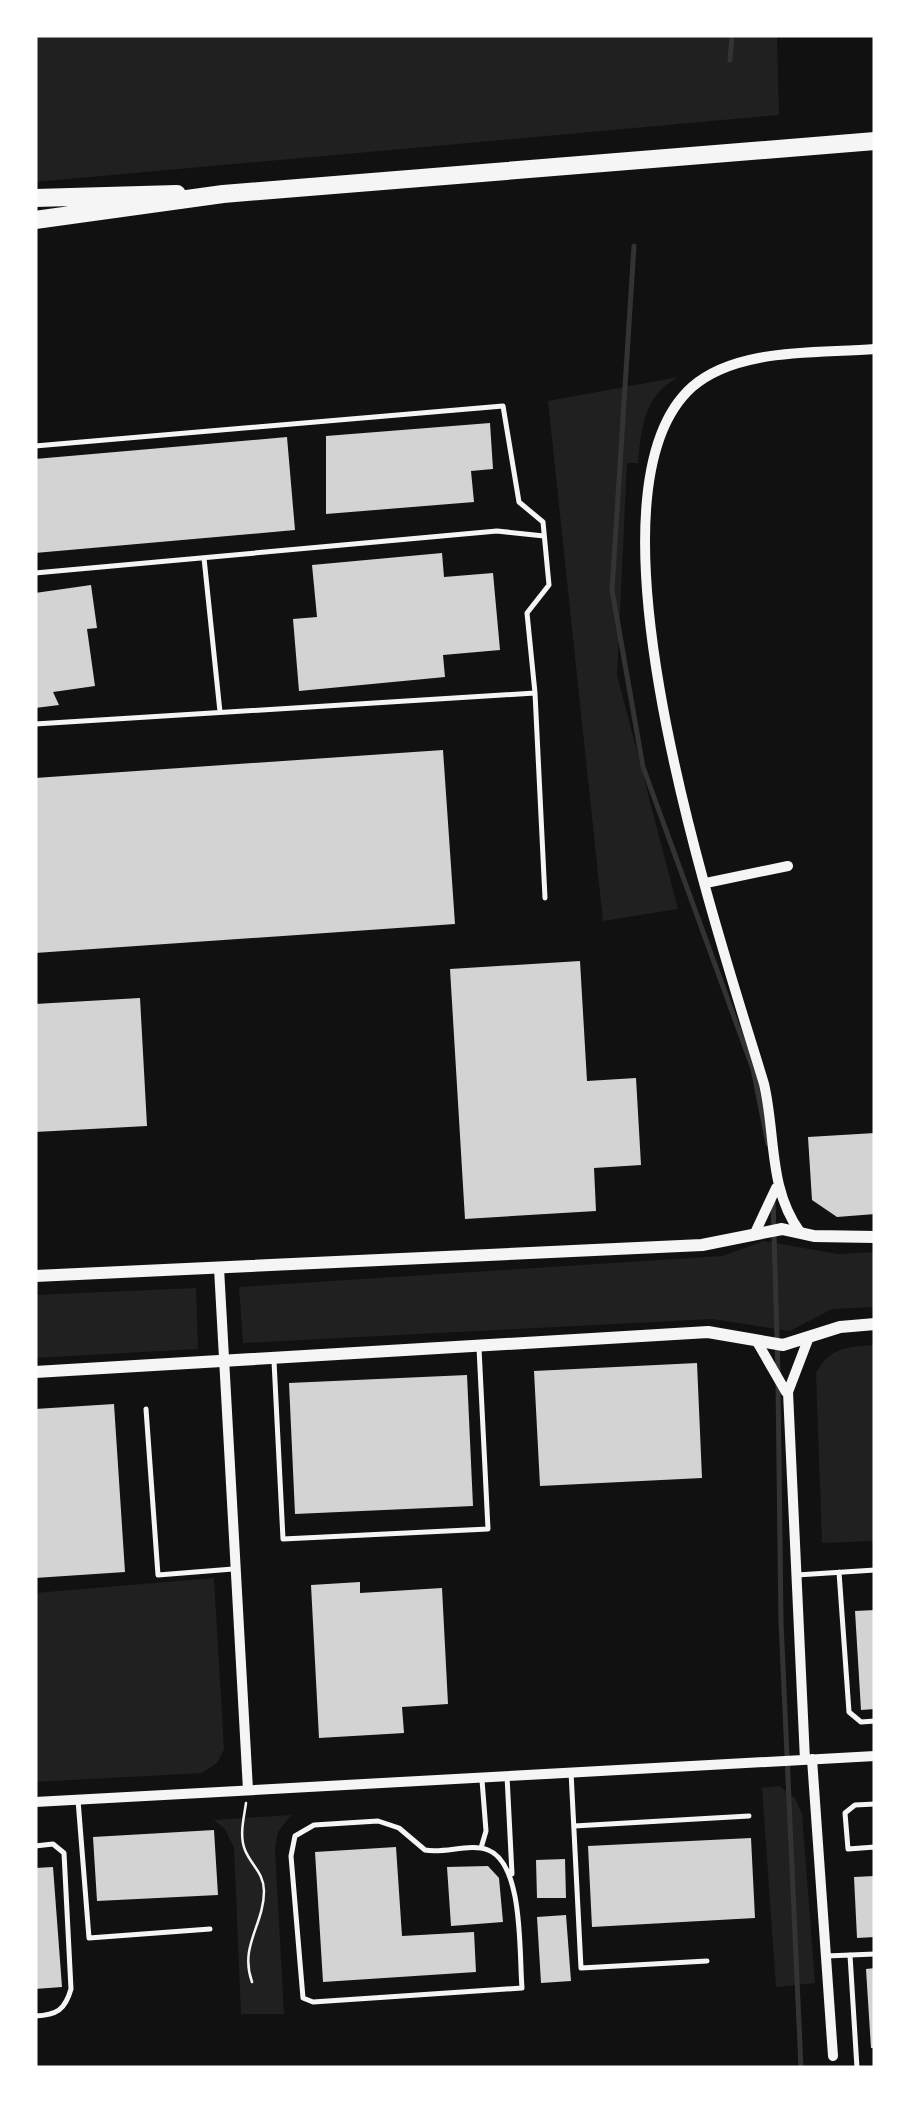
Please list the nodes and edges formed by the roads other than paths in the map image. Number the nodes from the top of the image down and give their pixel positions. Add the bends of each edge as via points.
1 (875, 140) edge
2 (223, 194) junction
3 (35, 198) edge
4 (35, 220) edge
5 (875, 349) edge
6 (35, 446) edge
7 (544, 536) junction
8 (204, 558) junction
9 (35, 573) edge
10 (535, 693) junction
11 (220, 712) junction
12 (35, 724) edge
13 (788, 866) dead end
14 (706, 882) junction
15 (545, 898) dead end
16 (776, 1187) junction
17 (800, 1232) junction
18 (754, 1234) junction
19 (875, 1236) edge
20 (219, 1268) junction
21 (35, 1276) edge
22 (875, 1324) edge
23 (809, 1337) junction
24 (756, 1340) junction
25 (479, 1346) junction
26 (274, 1358) junction
27 (226, 1360) junction
28 (35, 1372) edge
29 (788, 1398) junction
30 (146, 1409) dead end
31 (236, 1569) junction
32 (875, 1570) edge
33 (839, 1572) junction
34 (797, 1575) junction
35 (875, 1721) edge
36 (875, 1756) edge
37 (809, 1759) junction
38 (571, 1772) junction
39 (507, 1776) junction
40 (482, 1777) junction
41 (248, 1790) junction
42 (78, 1800) junction
43 (35, 1802) edge
44 (875, 1804) edge
45 (749, 1816) dead end
46 (574, 1826) junction
47 (35, 1846) edge
48 (875, 1847) edge
49 (481, 1849) junction
50 (512, 1877) junction
51 (210, 1929) dead end
52 (875, 1954) edge
53 (850, 1955) junction
54 (826, 1956) junction
55 (707, 1961) dead end
56 (35, 2016) edge
57 (833, 2056) dead end
58 (857, 2068) edge

1 - 2 highway
2 - 3 highway
2 - 4 highway
5 - 14 street via 726,366 690,389 655,444 647,566 653,646 668,741
6 - 7 lane via 503,406 518,502 543,522
7 - 8 lane via 496,531
7 - 10 lane via 549,585 528,613
8 - 9 lane
8 - 11 lane
10 - 11 lane
10 - 15 lane
11 - 12 lane
13 - 14 street
14 - 16 street via 764,1084
16 - 17 street
16 - 18 street
17 - 18 street
17 - 19 street
18 - 20 street via 702,1246
20 - 21 street
20 - 27 street
22 - 23 street
23 - 24 street via 783,1346
23 - 29 street
24 - 25 street via 708,1332
24 - 29 street
25 - 26 street
25 - 26 lane via 488,1529 282,1539
26 - 27 street
27 - 28 street
27 - 31 street
29 - 34 street
30 - 31 lane via 158,1575
31 - 41 street
32 - 33 lane
33 - 34 lane
33 - 35 lane via 849,1712 861,1722
34 - 37 street
36 - 37 street
37 - 38 street
37 - 54 street
38 - 39 street
38 - 46 lane
39 - 40 street
39 - 50 lane
40 - 41 street
40 - 49 lane
41 - 42 street
42 - 43 street
42 - 51 lane via 89,1938
44 - 48 lane via 846,1813 848,1849
45 - 46 lane
46 - 55 lane via 582,1968
47 - 56 lane via 53,1844 64,1853 72,1988 55,2015
49 - 50 lane via 502,1860
49 - 50 lane via 425,1850 399,1828 378,1821 301,1829 291,1856 303,1998 522,1988
52 - 53 lane
53 - 54 lane
53 - 58 lane
54 - 57 street

